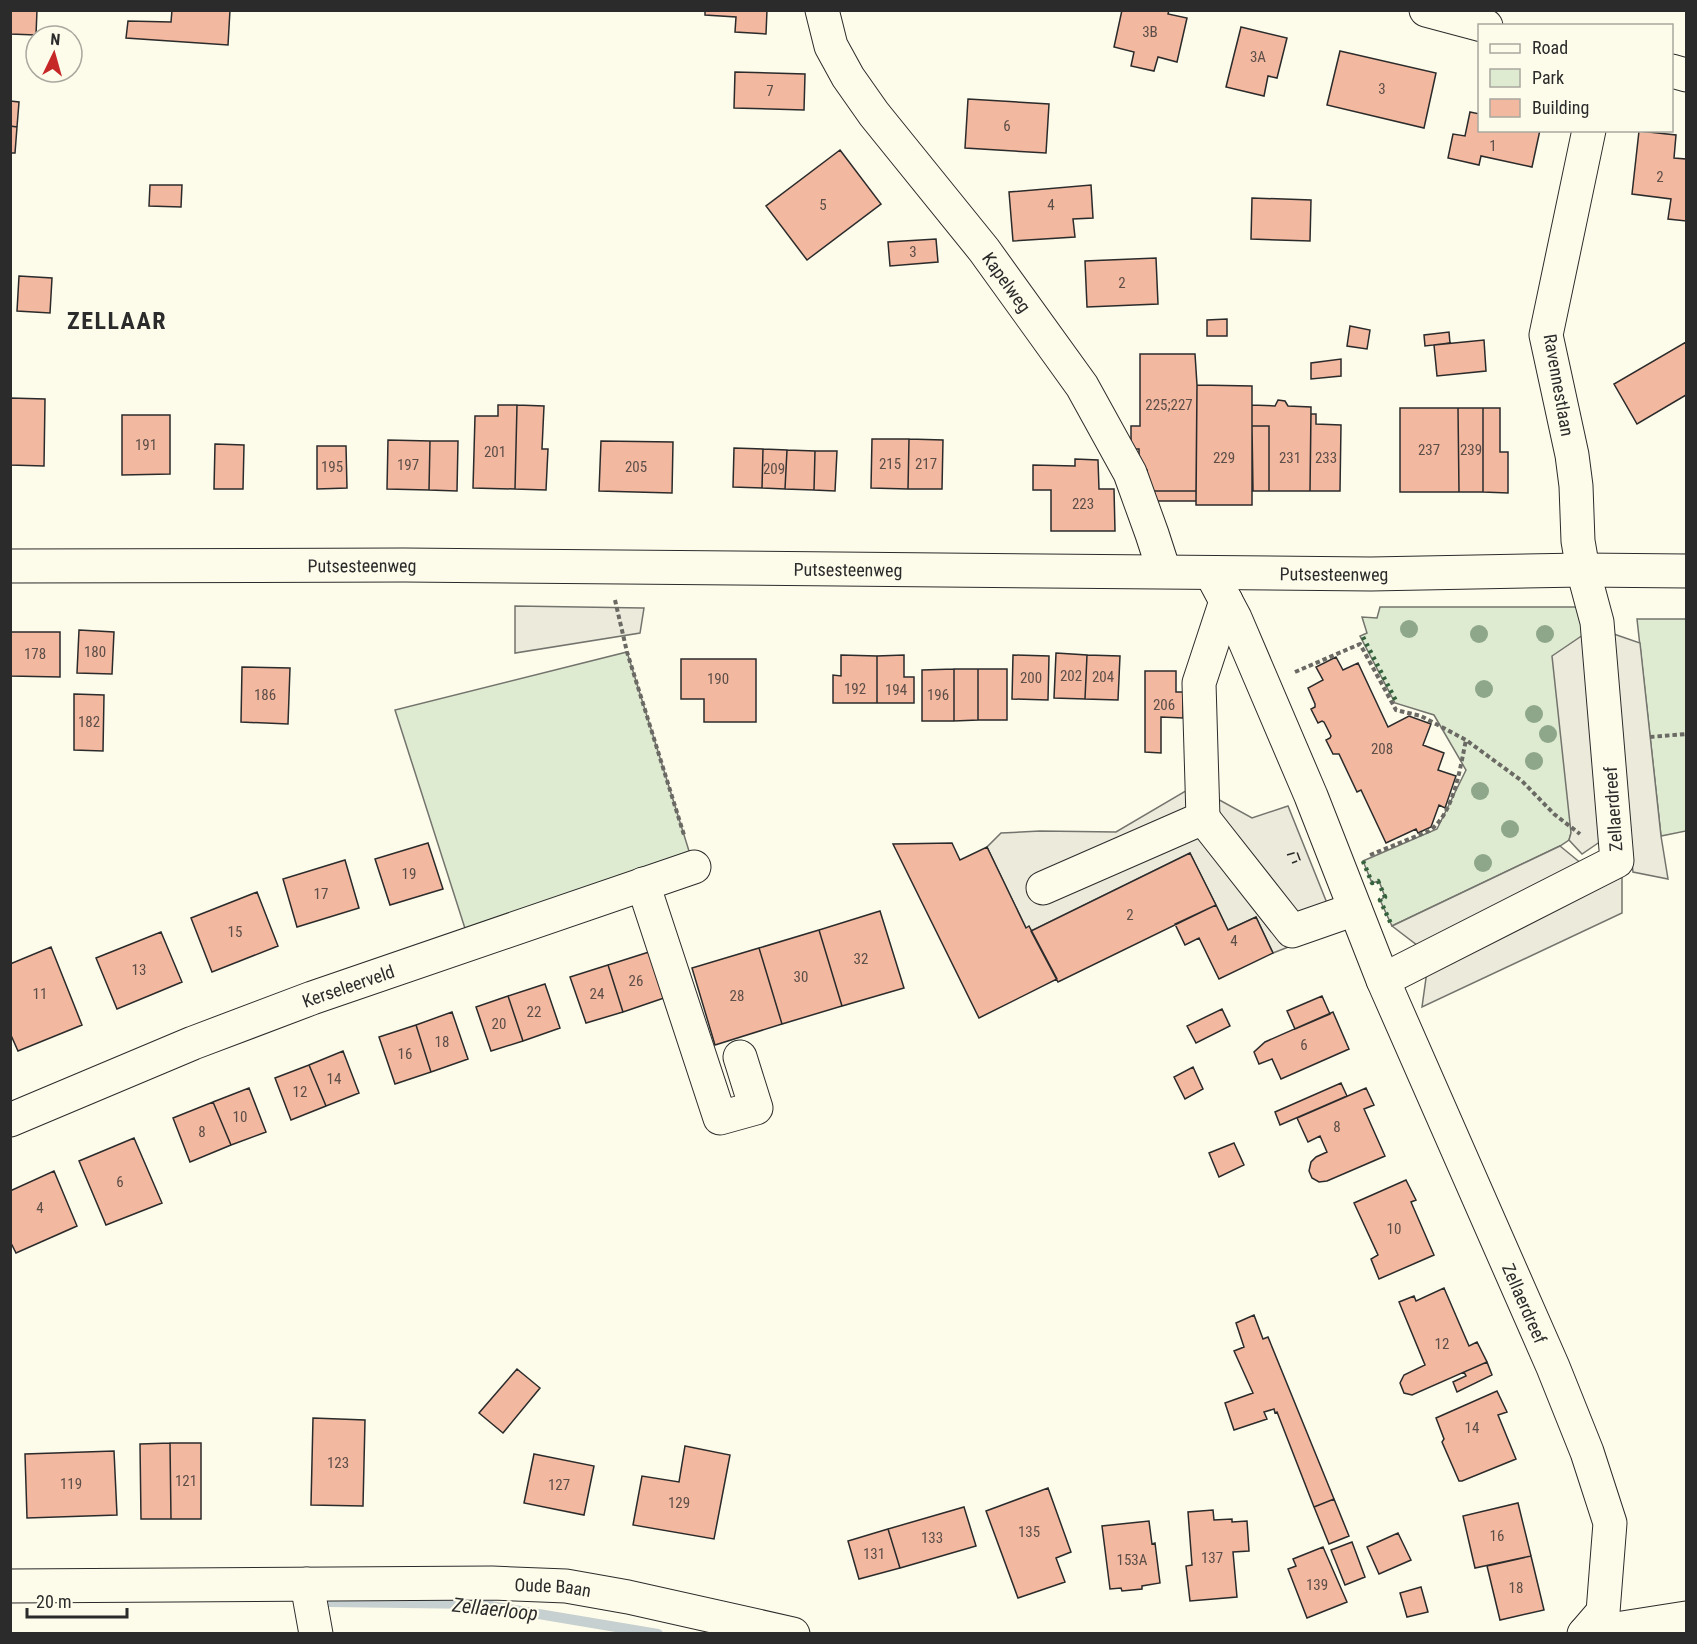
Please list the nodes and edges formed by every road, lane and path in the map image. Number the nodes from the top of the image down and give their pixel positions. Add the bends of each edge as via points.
1 (822, 10) edge
2 (1426, 10) edge
3 (1478, 24) edge
4 (1589, 132) edge
5 (10, 566) edge
6 (607, 567) junction
7 (1583, 570) junction
8 (1686, 570) edge
9 (1164, 572) junction
10 (1219, 587) junction
11 (1264, 686) junction
12 (1686, 734) edge
13 (1650, 737) dead end
14 (1466, 740) junction
15 (1203, 818) junction
16 (1617, 861) junction
17 (694, 867) joint
18 (1339, 868) junction
19 (643, 884) junction
20 (1043, 888) dead end
21 (1355, 909) junction
22 (1383, 980) junction
23 (740, 1057) dead end
24 (10, 1120) edge
25 (308, 1584) junction
26 (10, 1586) edge
27 (1686, 1618) edge
28 (316, 1634) edge
29 (793, 1634) edge
30 (1585, 1634) edge

1 - 9 street, Kapelweg via 831,46 848,77 984,250 1082,386 1130,473
2 - 3 street
4 - 7 street, Ravennestlaan via 1546,334 1572,455
5 - 6 street, Putsesteenweg
6 - 9 street, Putsesteenweg
6 - 17 path via 627,652
7 - 8 street, Putsesteenweg
7 - 10 street, Putsesteenweg via 1382,574
7 - 16 street, Zellaerdreef via 1598,622
9 - 10 street, Putsesteenweg
10 - 11 street, Zellaerdreef
10 - 15 street via 1198,683
11 - 14 path via 1360,644 1396,710 1421,716
11 - 18 street, Zellaerdreef
12 - 13 path
14 - 16 path via 1522,781 1554,814
14 - 18 path via 1455,791 1437,825
15 - 20 street
15 - 21 street via 1292,931
16 - 22 street, Zellaerdreef
17 - 19 street, Kerseleerveld
18 - 21 street, Zellaerdreef
19 - 23 street via 720,1118 756,1107
19 - 24 street, Kerseleerveld via 312,998 182,1047
21 - 22 street, Zellaerdreef
22 - 30 street, Zellaerdreef via 1553,1366 1610,1523 1603,1612
25 - 26 street, Oude Baan
25 - 28 street
25 - 29 street, Oude Baan via 492,1582 566,1586
27 - 30 street

